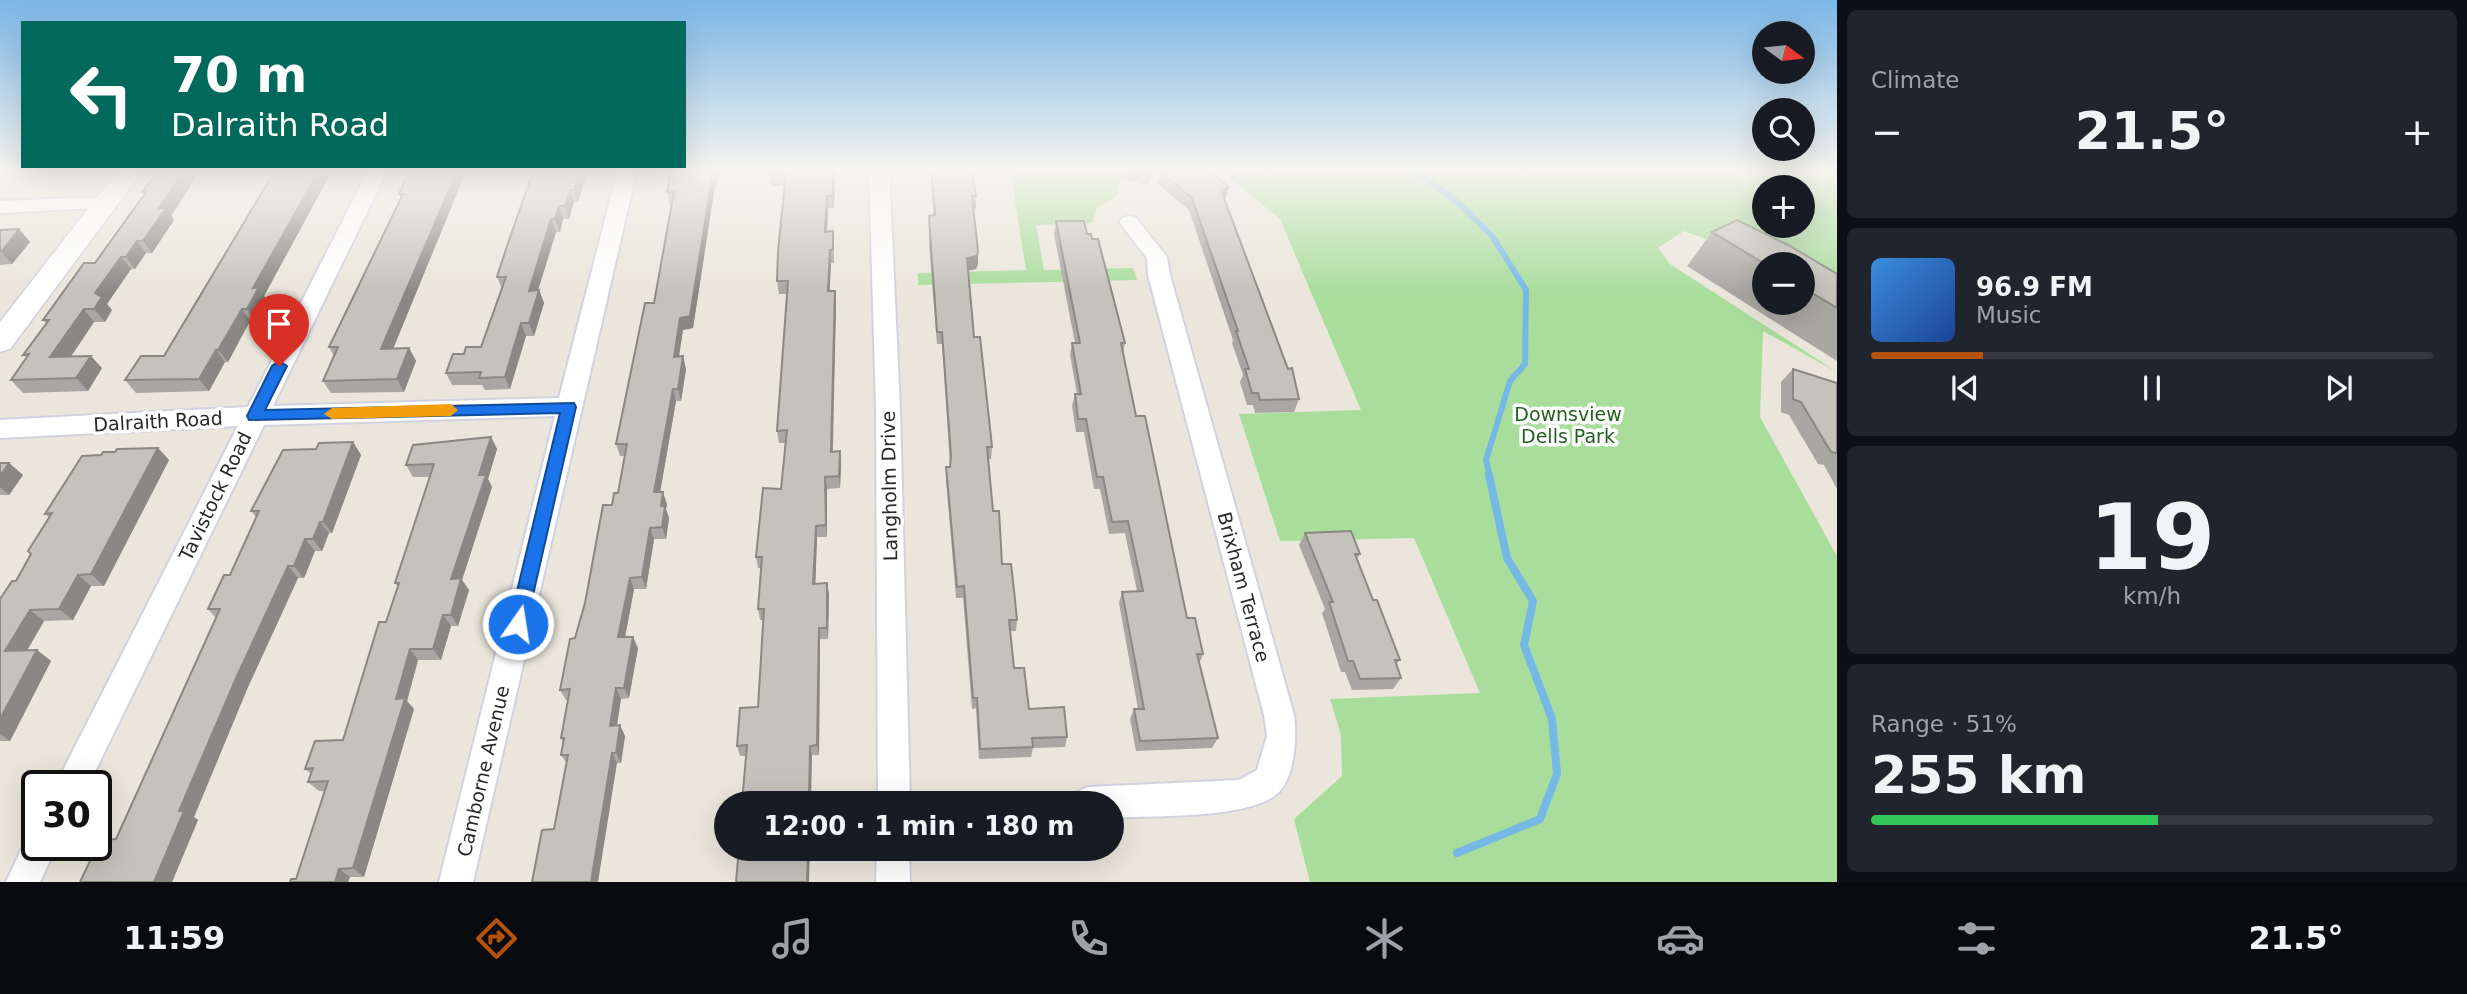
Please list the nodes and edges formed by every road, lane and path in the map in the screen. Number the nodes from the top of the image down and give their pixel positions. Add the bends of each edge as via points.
1 (101, 210) edge
2 (358, 210) edge
3 (618, 210) edge
4 (881, 210) edge
5 (1129, 222) dead end
6 (0, 342) edge
7 (569, 407) junction
8 (254, 416) junction
9 (0, 429) edge
10 (79, 770) edge
11 (894, 791) edge
12 (1124, 801) edge
13 (33, 861) edge
14 (893, 861) edge
15 (23, 882) edge
16 (456, 882) edge
17 (892, 882) edge

1 - 6 street
2 - 8 street, Tavistock Road
3 - 7 street, Camborne Avenue
4 - 11 street, Langholm Drive
5 - 12 street, Brixham Terrace via 1157,257 1282,736 1268,781 1241,795
7 - 8 street, Dalraith Road
7 - 16 street, Camborne Avenue
8 - 9 street, Dalraith Road
8 - 10 street, Tavistock Road
13 - 15 street
14 - 17 street

